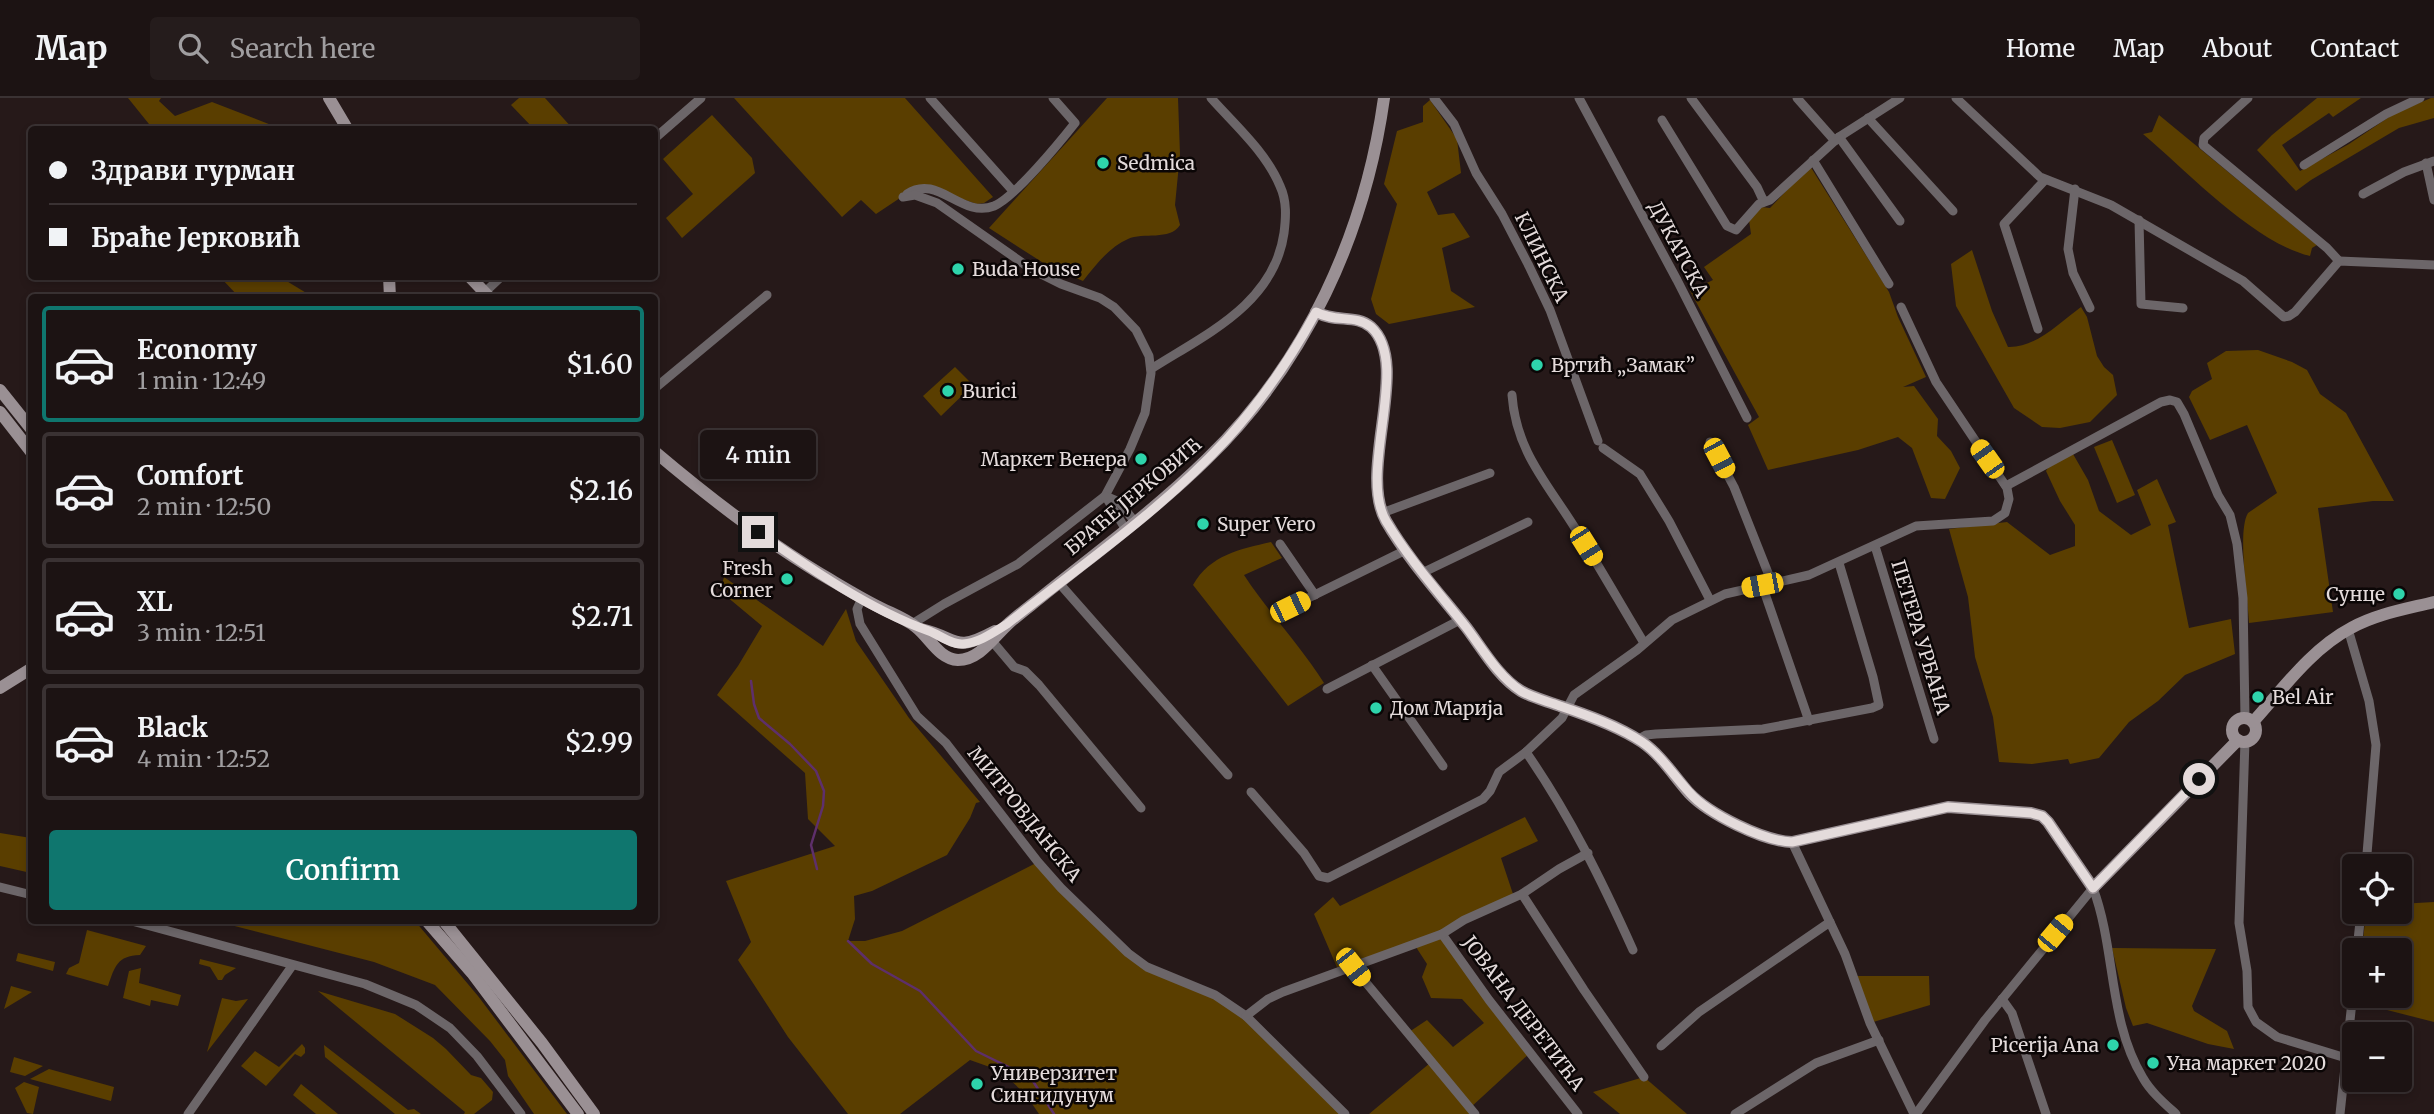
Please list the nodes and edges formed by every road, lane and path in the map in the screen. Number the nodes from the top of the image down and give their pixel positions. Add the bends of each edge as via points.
1 (329, 98) edge
2 (701, 98) edge
3 (930, 98) edge
4 (1053, 98) edge
5 (1211, 98) edge
6 (1384, 98) edge
7 (1434, 98) edge
8 (1578, 98) edge
9 (1691, 98) edge
10 (1797, 98) edge
11 (1900, 98) edge
12 (1956, 98) edge
13 (2248, 98) edge
14 (2420, 98) edge
15 (1868, 118) junction
16 (1662, 120) dead end
17 (346, 126) edge
18 (658, 136) edge
19 (1837, 139) junction
20 (1813, 160) junction
21 (2430, 162) edge
22 (2304, 165) dead end
23 (2045, 180) junction
24 (2075, 189) junction
25 (1013, 191) junction
26 (2362, 194) dead end
27 (2434, 200) edge
28 (1763, 202) junction
29 (1954, 211) dead end
30 (2139, 220) junction
31 (1900, 221) dead end
32 (2339, 261) junction
33 (2434, 265) edge
34 (473, 280) edge
35 (499, 280) edge
36 (1889, 285) dead end
37 (486, 294) edge
38 (488, 294) edge
39 (766, 295) dead end
40 (1901, 307) dead end
41 (2090, 308) dead end
42 (2183, 308) dead end
43 (1316, 312) junction
44 (2038, 329) dead end
45 (1151, 369) junction
46 (658, 386) edge
47 (0, 390) edge
48 (1511, 395) dead end
49 (0, 412) edge
50 (1747, 418) dead end
51 (28, 425) edge
52 (1710, 442) dead end
53 (28, 448) edge
54 (658, 454) edge
55 (1490, 472) dead end
56 (2006, 486) junction
57 (1105, 496) junction
58 (1382, 513) junction
59 (1528, 522) dead end
60 (1131, 526) junction
61 (1280, 544) dead end
62 (1875, 547) junction
63 (1406, 550) junction
64 (1839, 563) junction
65 (1424, 572) junction
66 (1059, 583) junction
67 (1767, 584) junction
68 (1315, 595) junction
69 (862, 598) junction
70 (1710, 600) junction
71 (2434, 603) edge
72 (1290, 607) dead end
73 (1460, 620) junction
74 (1007, 624) junction
75 (915, 626) junction
76 (2348, 629) junction
77 (992, 641) junction
78 (1644, 643) junction
79 (1372, 666) junction
80 (28, 670) edge
81 (0, 688) edge
82 (1327, 689) dead end
83 (1568, 709) junction
84 (2249, 720) junction
85 (1809, 721) junction
86 (1934, 739) dead end
87 (1637, 740) junction
88 (2241, 741) junction
89 (1526, 752) junction
90 (1443, 766) dead end
91 (1228, 775) dead end
92 (1251, 792) dead end
93 (1141, 808) dead end
94 (1792, 842) junction
95 (1588, 853) junction
96 (2367, 854) edge
97 (0, 887) edge
98 (2093, 888) junction
99 (28, 894) edge
100 (1522, 894) junction
101 (1830, 922) junction
102 (142, 924) edge
103 (429, 924) edge
104 (446, 924) edge
105 (1442, 934) junction
106 (1633, 950) dead end
107 (292, 966) junction
108 (1353, 967) junction
109 (2002, 999) junction
110 (1246, 1016) junction
111 (1879, 1040) junction
112 (1661, 1046) dead end
113 (2342, 1057) edge
114 (1644, 1077) dead end
115 (2342, 1092) edge
116 (188, 1114) edge
117 (521, 1114) edge
118 (578, 1114) edge
119 (594, 1114) edge
120 (1345, 1114) edge
121 (1475, 1114) edge
122 (1578, 1114) edge
123 (1735, 1114) edge
124 (1915, 1114) edge
125 (2046, 1114) edge
126 (2176, 1114) edge
127 (2340, 1114) edge

1 - 17 street
2 - 18 street
3 - 25 street
4 - 25 street via 1075,123
5 - 45 street via 1261,153 1281,186 1285,202 1282,249 1248,305
6 - 43 street, БРАЋЕ ЈЕРКОВИЋ via 1375,154 1358,212 1336,274
7 - 70 street, КЛИНСКА via 1454,124 1528,264 1601,444 1640,474
8 - 50 street, ДУКАТСКА
9 - 28 street via 1757,187
10 - 19 street
11 - 15 street
12 - 23 street
13 - 32 street via 2202,141
14 - 22 street
15 - 19 street
15 - 29 street
16 - 28 street via 1729,228 1739,229
19 - 20 street
19 - 31 street
20 - 28 street
20 - 36 street
21 - 26 street
21 - 27 street
23 - 24 street
23 - 44 street via 2004,224
24 - 30 street
24 - 41 street via 2068,249 2073,273
25 - 45 street via 988,207 959,204 926,187 903,197 915,195 937,203 1031,269 1114,307 1136,330
30 - 32 street via 2243,281 2284,317 2295,312
30 - 42 street via 2141,304
32 - 33 street
34 - 37 street
35 - 38 street
39 - 46 street
40 - 56 street via 1936,382
43 - 58 street via 1331,319 1362,321 1383,345 1385,401 1376,488
43 - 60 street, БРАЋЕ ЈЕРКОВИЋ via 1253,408 1209,458
45 - 57 street via 1145,413
47 - 51 street
48 - 78 street via 1518,431 1531,462
49 - 53 street
52 - 67 street via 1734,487
54 - 69 street, БРАЋЕ ЈЕРКОВИЋ via 770,540
55 - 58 street
56 - 62 street via 2009,499 2002,517 1988,523 1916,526
56 - 84 street via 2161,402 2177,402 2235,531
57 - 60 street via 1119,502
57 - 75 street via 1018,564 944,604
58 - 63 street
59 - 65 street
60 - 66 street, БРАЋЕ ЈЕРКОВИЋ
61 - 68 street
62 - 64 street
62 - 86 street, ПЕТЕРА УРБАНА
63 - 65 street
63 - 68 street
64 - 67 street
64 - 85 street via 1880,702 1872,709
65 - 73 street
66 - 74 street, БРАЋЕ ЈЕРКОВИЋ
66 - 91 street, БРАЋЕ ЈЕРКОВИЋ
67 - 70 street
67 - 85 street
68 - 72 street
69 - 75 street, БРАЋЕ ЈЕРКОВИЋ
69 - 110 street, МИТРОВДАНСКА via 857,612 860,624 908,702 946,743 1053,880 1147,967 1214,995
70 - 78 street via 1672,620
71 - 76 street via 2382,615
73 - 79 street
73 - 83 street via 1517,688
74 - 75 street, БРАЋЕ ЈЕРКОВИЋ via 963,644
74 - 77 street, БРАЋЕ ЈЕРКОВИЋ
75 - 77 street, БРАЋЕ ЈЕРКОВИЋ via 950,659 967,659
76 - 84 street
76 - 96 street via 2369,701 2376,745
77 - 93 street via 1014,667 1031,677
78 - 83 street via 1574,695
79 - 82 street
79 - 90 street
80 - 81 street
83 - 87 street
83 - 89 street
84 - 88 street via 2255,734
84 - 88 street via 2233,725 2232,731
85 - 87 street via 1763,729 1656,734
87 - 94 street via 1709,810
88 - 98 street
88 - 113 street via 2239,923 2248,1007 2254,1020 2277,1037
89 - 92 street via 1499,772 1483,799 1325,879
89 - 95 street
94 - 98 street via 1948,807 2031,813 2048,822
94 - 101 street
95 - 100 street
95 - 106 street
97 - 99 street
98 - 109 street
98 - 126 street via 2132,1055 2146,1082
100 - 105 street
100 - 114 street
101 - 111 street
101 - 112 street via 1699,1012
102 - 107 street
103 - 118 street
104 - 119 street
105 - 108 street
105 - 122 street, ЈОВАНА ДЕРЕТИЋА
107 - 116 street
107 - 117 street via 378,989 424,1009 477,1056
108 - 110 street via 1283,992
108 - 121 street
109 - 124 street
109 - 125 street via 2012,1013
110 - 120 street, МИТРОВДАНСКА
111 - 123 street via 1816,1063
111 - 124 street
115 - 127 street

